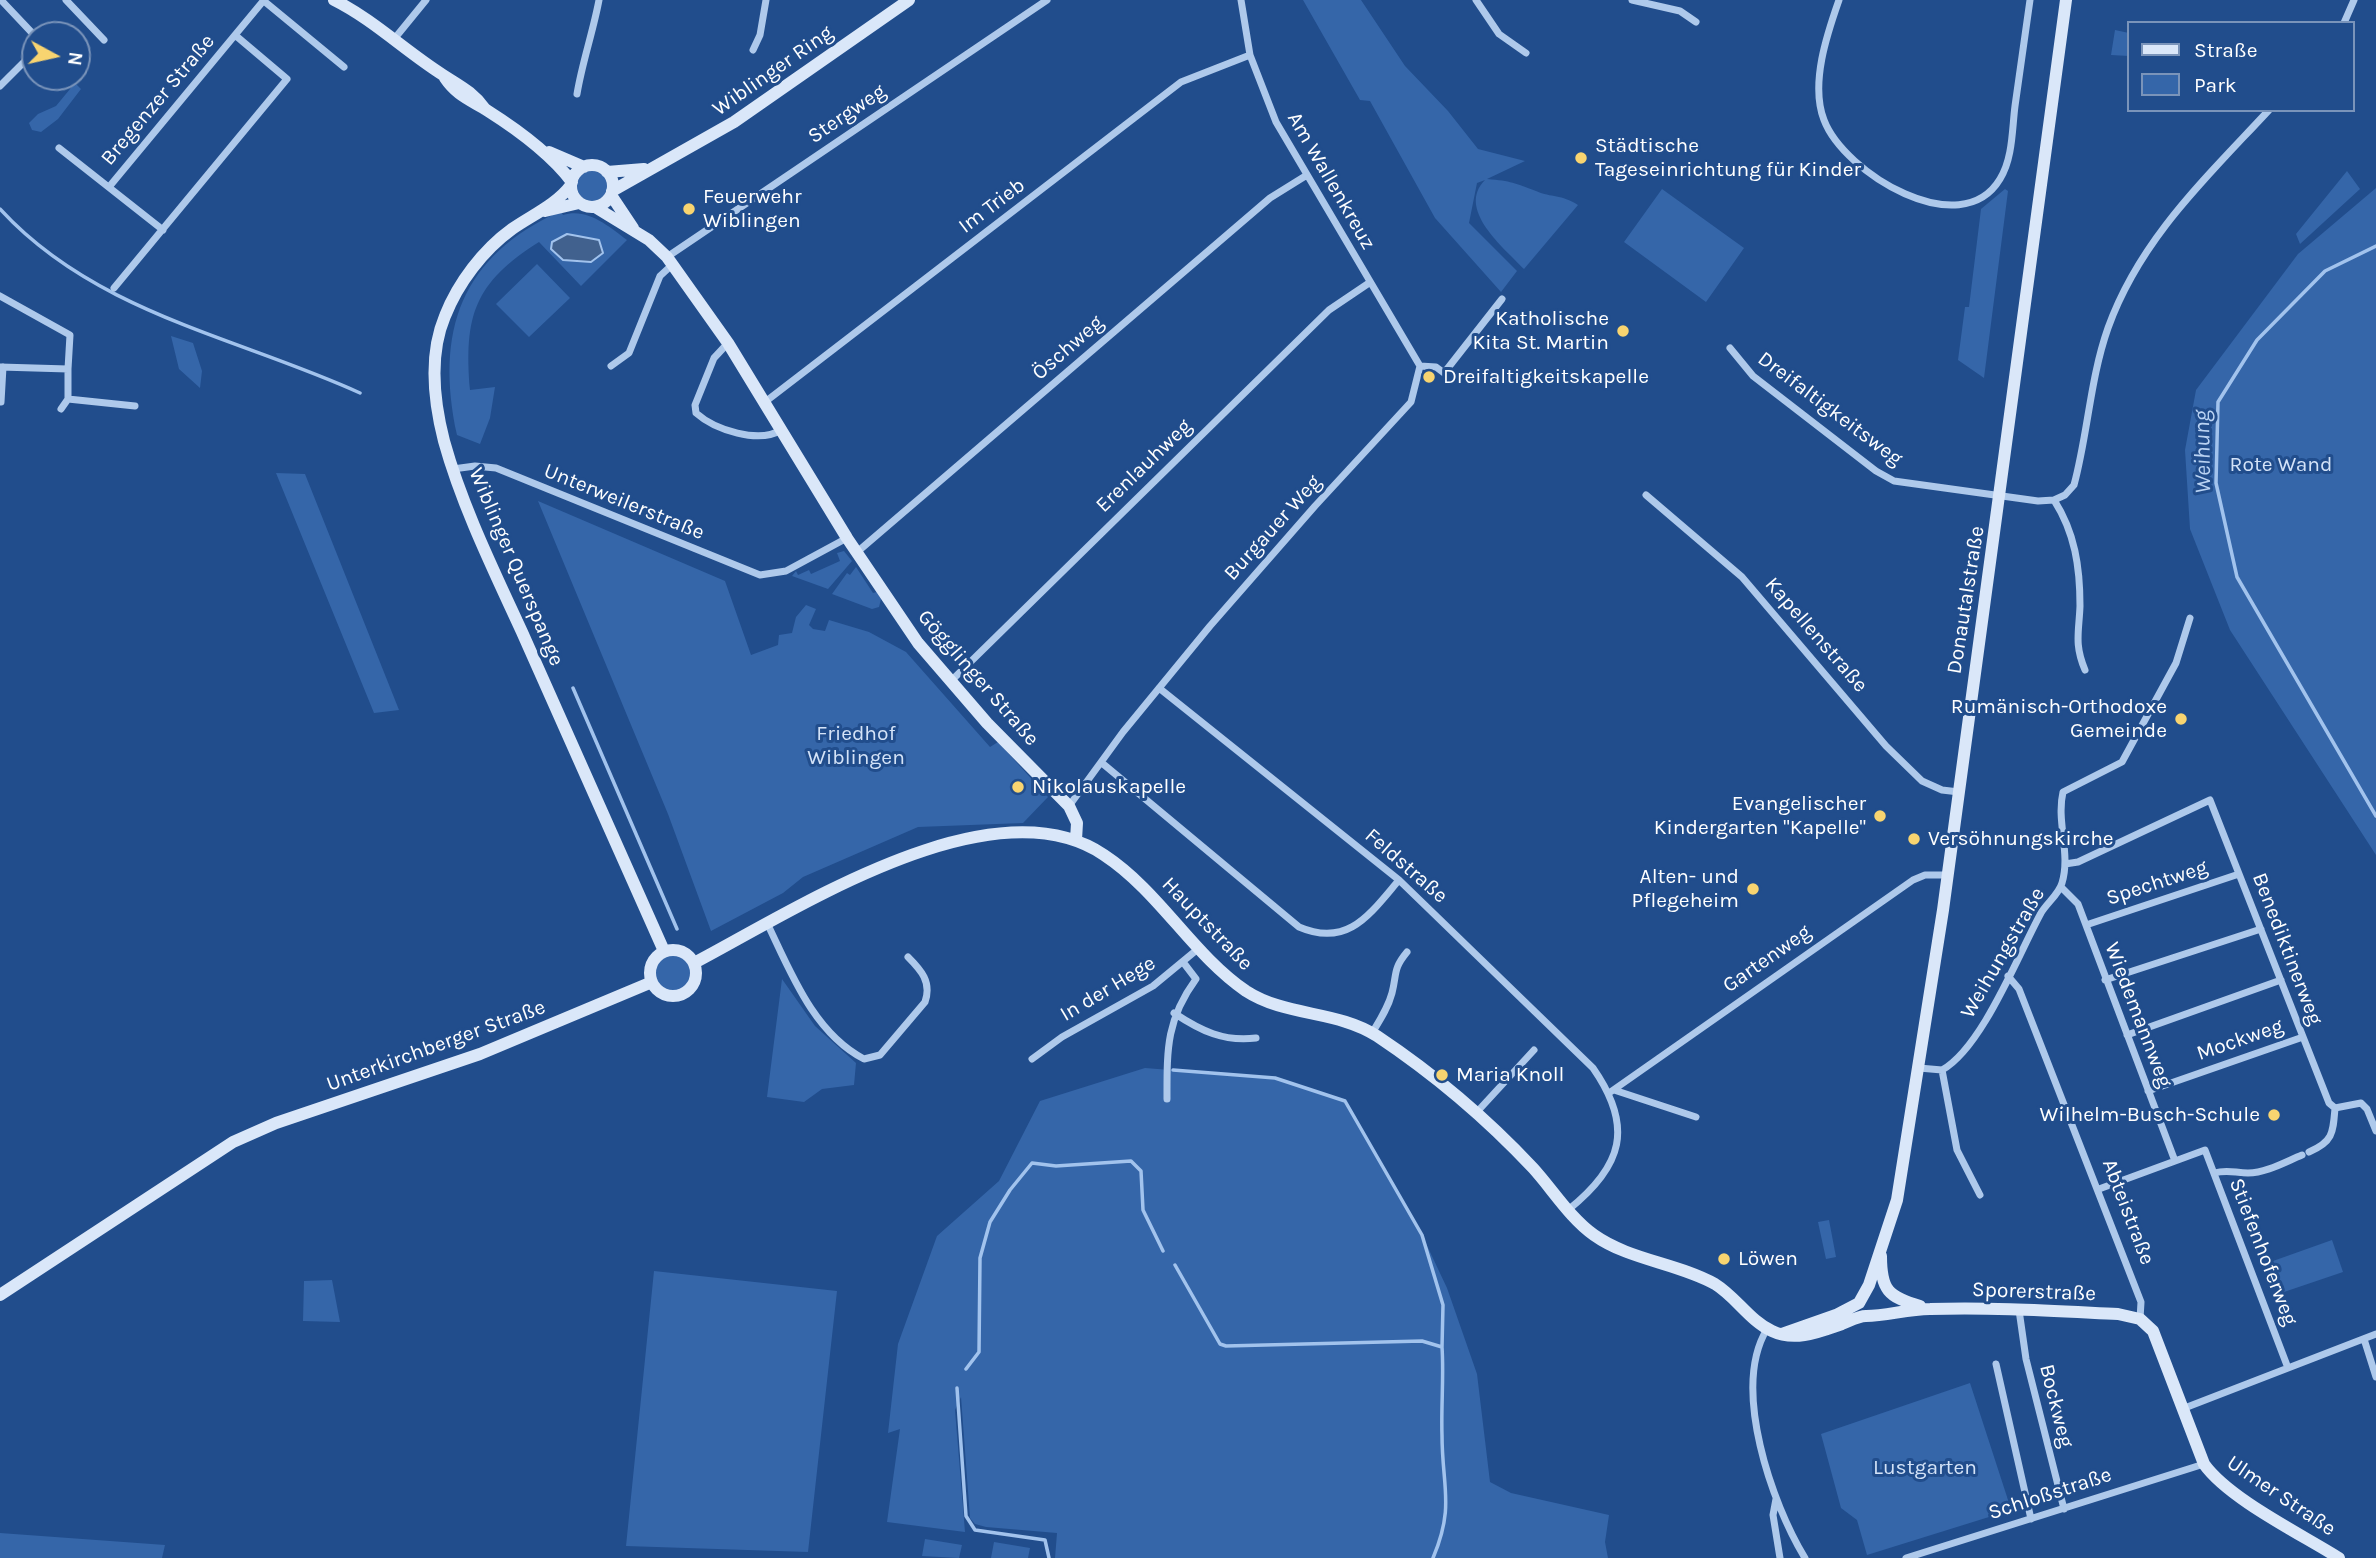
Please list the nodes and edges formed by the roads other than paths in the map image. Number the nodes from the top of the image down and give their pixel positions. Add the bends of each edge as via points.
1 (1, 0) edge
2 (66, 0) edge
3 (264, 0) edge
4 (334, 0) edge
5 (426, 0) edge
6 (599, 0) edge
7 (766, 0) edge
8 (909, 0) edge
9 (1046, 0) edge
10 (1241, 0) edge
11 (1476, 0) edge
12 (1632, 0) edge
13 (1839, 0) edge
14 (2030, 0) edge
15 (2066, 0) edge
16 (2354, 0) edge
17 (21, 21) edge
18 (2345, 21) edge
19 (1696, 22) dead end
20 (235, 35) junction
21 (395, 38) junction
22 (104, 40) dead end
23 (753, 50) dead end
24 (1526, 53) dead end
25 (1250, 55) junction
26 (21, 65) edge
27 (344, 67) dead end
28 (0, 86) edge
29 (577, 94) dead end
30 (2267, 112) edge
31 (539, 147) junction
32 (59, 148) dead end
33 (584, 167) junction
34 (655, 168) junction
35 (607, 172) junction
36 (1307, 175) junction
37 (571, 184) junction
38 (109, 187) junction
39 (612, 193) junction
40 (579, 203) junction
41 (595, 207) junction
42 (538, 214) junction
43 (163, 230) junction
44 (635, 231) junction
45 (670, 260) junction
46 (1369, 283) junction
47 (114, 288) dead end
48 (0, 296) edge
49 (1502, 299) dead end
50 (729, 343) junction
51 (1730, 348) dead end
52 (611, 366) dead end
53 (1420, 366) junction
54 (1, 367) edge
55 (68, 369) junction
56 (68, 398) junction
57 (1, 402) edge
58 (765, 402) junction
59 (135, 406) dead end
60 (61, 409) dead end
61 (781, 430) junction
62 (453, 469) junction
63 (1646, 495) dead end
64 (2000, 497) junction
65 (2054, 500) junction
66 (847, 538) junction
67 (856, 553) junction
68 (2190, 618) dead end
69 (2085, 670) dead end
70 (950, 682) junction
71 (1159, 688) junction
72 (1102, 764) junction
73 (1959, 792) junction
74 (1069, 806) junction
75 (1070, 838) junction
76 (2065, 864) junction
77 (2239, 874) junction
78 (1948, 875) junction
79 (1398, 880) junction
80 (2061, 887) junction
81 (768, 925) junction
82 (2086, 925) junction
83 (2261, 929) junction
84 (1200, 948) junction
85 (664, 951) junction
86 (1407, 952) dead end
87 (908, 957) dead end
88 (1183, 962) junction
89 (694, 963) junction
90 (2008, 976) junction
91 (2105, 980) junction
92 (2281, 980) junction
93 (652, 982) junction
94 (1174, 1013) junction
95 (1372, 1033) junction
96 (2127, 1035) junction
97 (2303, 1037) junction
98 (1256, 1038) dead end
99 (1534, 1050) dead end
100 (1032, 1059) dead end
101 (1919, 1068) junction
102 (1942, 1070) junction
103 (2148, 1091) junction
104 (1611, 1092) junction
105 (1167, 1099) dead end
106 (2335, 1108) junction
107 (1476, 1112) junction
108 (1696, 1117) dead end
109 (2376, 1131) edge
110 (2175, 1160) junction
111 (2214, 1173) junction
112 (2099, 1189) junction
113 (1980, 1195) dead end
114 (1568, 1210) junction
115 (1882, 1245) junction
116 (1888, 1291) junction
117 (1864, 1294) junction
118 (0, 1295) edge
119 (1927, 1308) junction
120 (2019, 1310) junction
121 (1888, 1314) junction
122 (1870, 1316) junction
123 (2140, 1319) junction
124 (1768, 1329) junction
125 (1782, 1334) junction
126 (2376, 1334) edge
127 (2364, 1339) junction
128 (1996, 1364) dead end
129 (2288, 1368) junction
130 (2376, 1377) edge
131 (2182, 1409) junction
132 (2204, 1464) junction
133 (1776, 1499) junction
134 (2064, 1509) junction
135 (2031, 1519) junction
136 (1780, 1558) edge
137 (1805, 1558) edge
138 (1906, 1558) edge
139 (2339, 1558) edge

1 - 17 street
2 - 22 street
3 - 20 street, Bregenzer Straße
3 - 27 street, Bregenzer Straße
4 - 21 main road
5 - 21 street
6 - 29 street
7 - 23 street
8 - 34 main road, Wiblinger Ring via 734,122
9 - 45 street, Stergweg
10 - 25 street, Am Wallenkreuz
11 - 24 street via 1499,34
12 - 19 street via 1680,11
13 - 14 street via 1820,90 1824,121 1838,146 1867,174 1900,192 1927,201 1958,203 1979,199 2002,176 2010,150
15 - 64 main road, Donautalstraße
16 - 18 street
20 - 38 street, Bregenzer Straße
20 - 43 street, Bregenzer Straße via 287,79
21 - 31 main road via 443,75 463,98
25 - 36 street, Am Wallenkreuz via 1276,122
25 - 58 street, Im Trieb via 1181,82
26 - 28 street
30 - 65 street via 2198,183 2138,264 2109,328 2074,485
31 - 33 main road
31 - 37 main road
32 - 38 street, Bregenzer Straße
33 - 35 main road via 598,166
33 - 37 main road
34 - 35 main road, Wiblinger Ring
34 - 39 main road, Wiblinger Ring
35 - 39 main road
36 - 46 street, Am Wallenkreuz
36 - 67 street, Öschweg via 1270,198
37 - 40 main road
37 - 42 main road, Wiblinger Querspange
38 - 43 street, Bregenzer Straße
39 - 41 main road
39 - 44 main road, Gögglinger Straße
40 - 41 main road
40 - 42 main road, Wiblinger Querspange
41 - 44 main road, Gögglinger Straße
42 - 62 main road, Wiblinger Querspange via 490,248 468,274 444,317 437,347 436,389
43 - 47 street, Bregenzer Straße
44 - 45 main road, Gögglinger Straße
45 - 50 main road, Gögglinger Straße
45 - 52 street via 629,353
46 - 53 street, Am Wallenkreuz
46 - 70 street, Erenlauhweg via 1329,310
48 - 55 street via 70,335
49 - 53 street via 1444,373 1436,367
50 - 58 main road, Gögglinger Straße
50 - 61 street via 714,358 696,412 752,437 768,437
51 - 64 street, Dreifaltigkeitsweg via 1753,376 1884,476 1912,486
53 - 71 street, Burgauer Weg via 1412,402 1315,506
54 - 55 street
54 - 57 street
55 - 56 street
56 - 59 street
56 - 60 street
58 - 61 main road, Gögglinger Straße
61 - 66 main road, Gögglinger Straße
62 - 66 street, Unterweilerstraße via 496,468 756,574 781,573
62 - 85 main road, Wiblinger Querspange
63 - 73 street, Kapellenstraße via 1742,577 1886,746 1922,781
64 - 65 street, Dreifaltigkeitsweg
64 - 73 main road, Donautalstraße
65 - 69 street via 2076,547 2080,606 2076,645
66 - 67 main road, Gögglinger Straße
67 - 70 main road, Gögglinger Straße
68 - 76 street, Weihungstraße via 2176,663 2122,762 2062,793
70 - 74 main road, Gögglinger Straße
71 - 72 street, Burgauer Weg
71 - 79 street, Feldstraße
72 - 74 street, Burgauer Weg
72 - 79 street via 1299,927 1315,933 1344,932
73 - 78 main road, Donautalstraße
74 - 75 main road via 1077,823
75 - 81 main road via 1008,834 915,853 878,867
75 - 84 main road, Hauptstraße via 1101,853 1130,875
76 - 77 street, Benediktinerweg via 2210,800
76 - 80 street, Weihungstraße
77 - 82 street, Spechtweg
77 - 83 street, Benediktinerweg
78 - 101 main road, Donautalstraße
78 - 104 street, Gartenweg via 1913,880
79 - 104 street, Feldstraße via 1583,1058
80 - 82 street, Wiedemannweg via 2078,904
80 - 90 street, Weihungstraße via 2045,906
81 - 87 street via 812,1011 835,1038 863,1059 880,1055 925,1002 926,978
81 - 89 main road
82 - 91 street, Wiedemannweg
83 - 91 street
83 - 92 street, Benediktinerweg
84 - 88 street, In der Hege
84 - 95 main road, Hauptstraße via 1235,982 1262,1000
85 - 89 main road via 679,950
85 - 93 main road via 650,967
86 - 95 street via 1395,966 1385,1012
88 - 94 street via 1196,979
88 - 100 street, In der Hege via 1153,986
89 - 93 main road via 693,984 683,994 662,993
90 - 102 street, Weihungstraße via 1969,1046
90 - 112 street, Abteistraße via 2020,989
91 - 96 street, Wiedemannweg
92 - 96 street
92 - 97 street, Benediktinerweg
93 - 118 main road, Unterkirchberger Straße via 480,1054 233,1142
94 - 98 street via 1219,1037
94 - 105 street via 1168,1042
95 - 107 main road, Hauptstraße
96 - 103 street, Wiedemannweg
97 - 103 street, Mockweg
97 - 106 street, Benediktinerweg
99 - 107 street
101 - 102 street
101 - 115 main road, Donautalstraße via 1896,1205
102 - 113 street via 1957,1150
103 - 110 street, Wiedemannweg
104 - 108 street
104 - 114 street, Feldstraße via 1619,1133 1614,1160 1602,1180
106 - 109 street via 2361,1103
106 - 111 street via 2325,1145 2266,1170
107 - 114 main road, Hauptstraße
110 - 111 street, Stiefenhoferweg via 2205,1150
110 - 112 street
111 - 129 street, Stiefenhoferweg
112 - 123 street, Abteistraße via 2141,1302
114 - 124 main road, Hauptstraße via 1611,1245 1702,1278
115 - 116 main road
115 - 117 main road, Donautalstraße
116 - 117 main road via 1876,1285
116 - 119 main road, Sporerstraße
116 - 121 main road via 1893,1304
117 - 122 main road via 1862,1309
117 - 125 main road via 1848,1310
119 - 120 main road, Sporerstraße
119 - 121 main road, Sporerstraße
120 - 123 main road, Sporerstraße
120 - 134 street, Bockweg via 2023,1349
121 - 122 main road
122 - 125 main road via 1807,1335
123 - 131 main road, Abteistraße via 2153,1331
124 - 125 main road
124 - 133 street via 1757,1353 1754,1397 1760,1442
126 - 127 street
127 - 129 street
127 - 130 street
128 - 135 street
129 - 131 street
131 - 132 main road, Abteistraße
132 - 134 street, Schloßstraße
132 - 139 main road, Ulmer Straße via 2228,1488
133 - 136 street via 1773,1516
133 - 137 street
134 - 135 street, Schloßstraße
135 - 138 street, Schloßstraße

